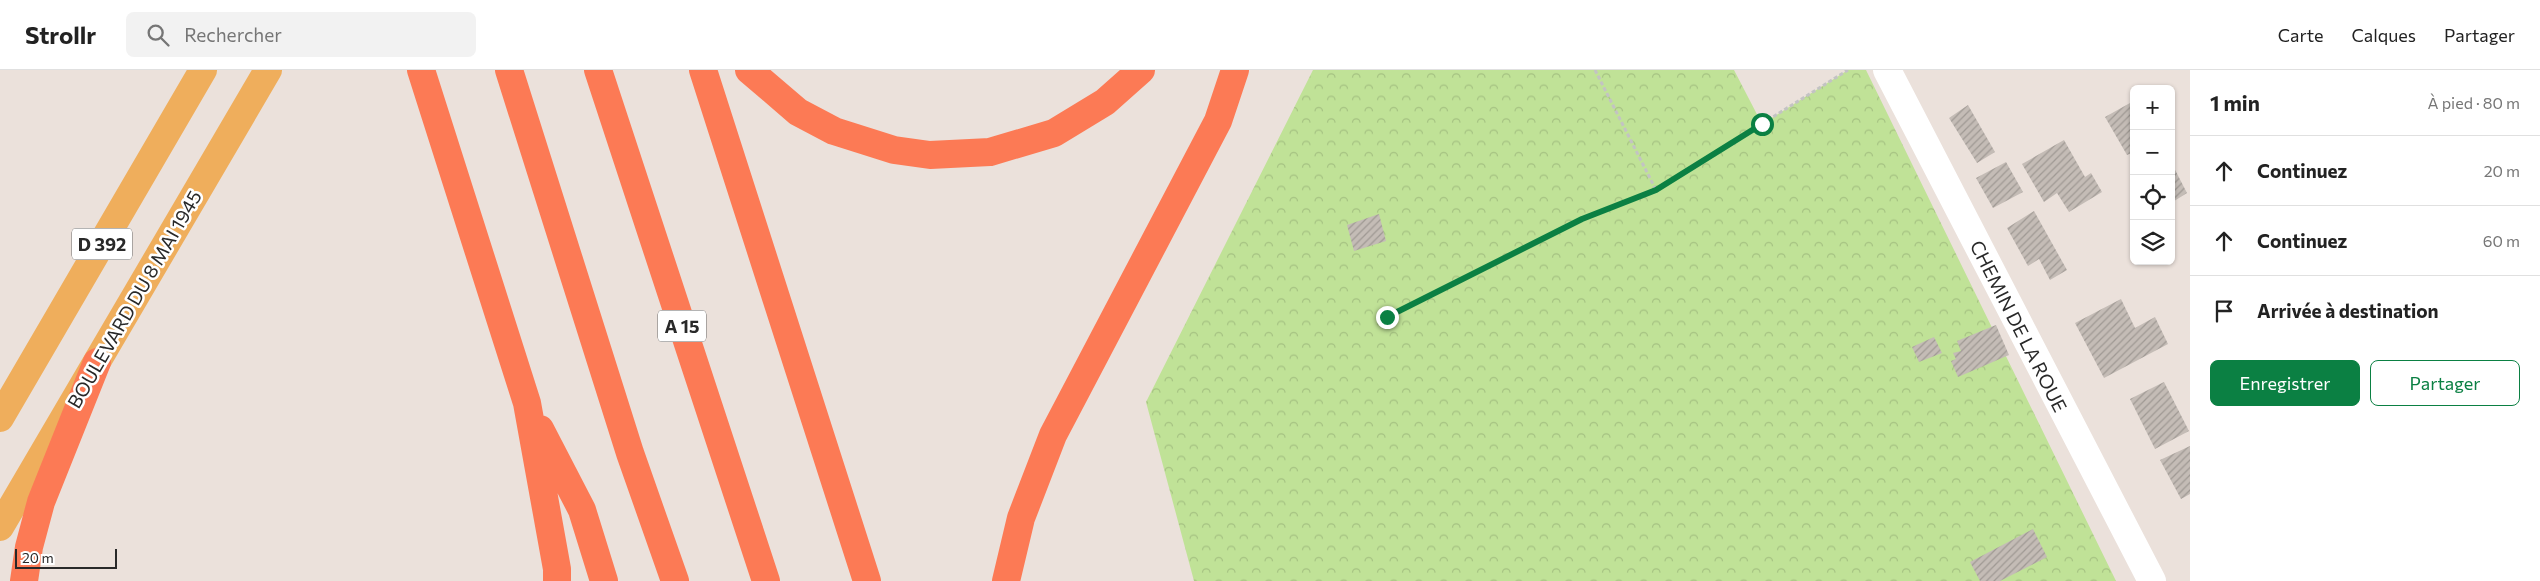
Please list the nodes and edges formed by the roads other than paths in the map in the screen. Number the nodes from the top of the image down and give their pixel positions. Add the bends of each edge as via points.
1 (203, 70) edge
2 (268, 70) edge
3 (421, 70) edge
4 (509, 70) edge
5 (598, 70) edge
6 (703, 70) edge
7 (749, 70) edge
8 (1141, 70) edge
9 (1235, 70) edge
10 (1887, 70) edge
11 (97, 362) junction
12 (527, 403) junction
13 (0, 418) edge
14 (0, 527) edge
15 (24, 581) edge
16 (557, 581) edge
17 (604, 581) edge
18 (675, 581) edge
19 (766, 581) edge
20 (867, 581) edge
21 (1006, 581) edge
22 (2152, 581) edge

1 - 13 main road, D 392
2 - 11 main road, BOULEVARD DU 8 MAI 1945 / D 392
3 - 12 highway
4 - 18 highway via 630,453
5 - 19 highway, A 15
6 - 20 highway
7 - 8 highway via 798,112 834,131 894,150 930,155 990,152 1054,133 1105,102
9 - 21 highway via 1218,120 1053,435 1021,518
10 - 22 street, CHEMIN DE LA ROUE
11 - 14 main road, BOULEVARD DU 8 MAI 1945 / D 392
11 - 15 highway via 40,502
12 - 16 highway
12 - 17 highway via 582,510

